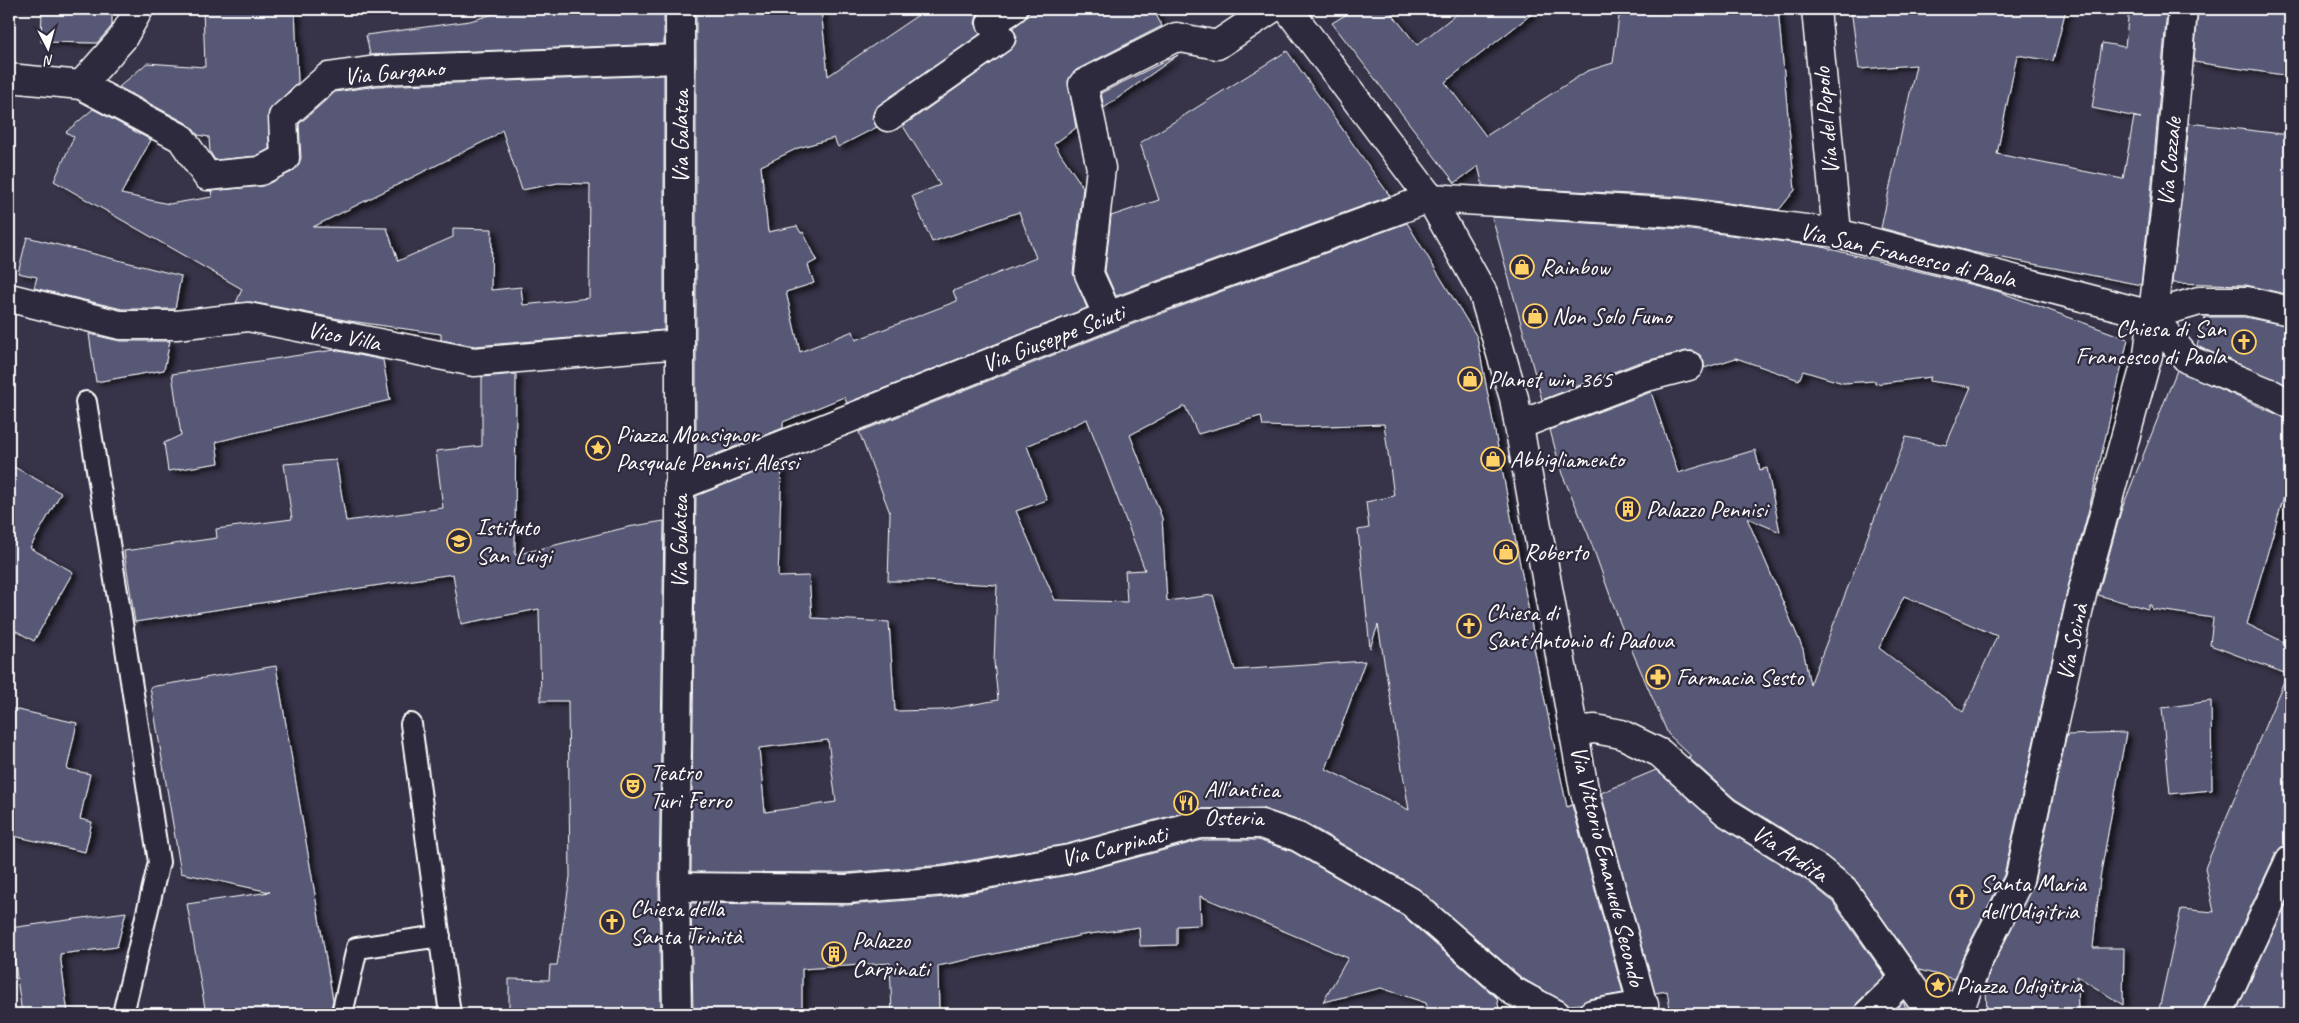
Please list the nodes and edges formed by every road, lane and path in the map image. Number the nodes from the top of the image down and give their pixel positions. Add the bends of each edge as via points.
1 (139, 9) edge
2 (680, 9) edge
3 (1013, 9) edge
4 (1271, 9) edge
5 (1288, 9) edge
6 (1816, 9) edge
7 (2183, 9) edge
8 (680, 59) junction
9 (9, 78) edge
10 (81, 86) junction
11 (888, 117) dead end
12 (1430, 198) junction
13 (1837, 233) junction
14 (10, 298) edge
15 (2290, 311) edge
16 (1108, 316) junction
17 (2151, 316) junction
18 (680, 344) junction
19 (1689, 366) dead end
20 (86, 402) dead end
21 (2290, 404) edge
22 (1519, 425) junction
23 (679, 486) junction
24 (411, 724) dead end
25 (1575, 731) junction
26 (2290, 860) edge
27 (675, 887) junction
28 (440, 936) junction
29 (1899, 980) junction
30 (1644, 1009) edge
31 (1930, 1012) edge
32 (123, 1014) edge
33 (342, 1014) edge
34 (450, 1014) edge
35 (676, 1014) edge
36 (1556, 1014) edge
37 (1592, 1014) edge
38 (1868, 1014) edge
39 (2218, 1014) edge

1 - 10 street via 122,39
2 - 8 street, Via Galatea
3 - 11 street via 991,23 1001,38
4 - 16 street via 1217,45 1176,37 1083,84 1101,168 1089,274
5 - 12 street, Via Vittorio Emanuele Secondo
6 - 13 street, Via del Popolo
7 - 17 street, Via Cozzale via 2167,195
8 - 10 street, Via Gargano via 376,70 328,77 283,117 285,158 260,171 207,176 181,138
8 - 18 street, Via Galatea
9 - 10 street
12 - 13 street, Via San Francesco di Paola via 1683,214
12 - 16 street, Via Giuseppe Sciuti
12 - 22 street, Via Vittorio Emanuele Secondo via 1483,293
13 - 17 street, Via San Francesco di Paola
14 - 18 street, Vico Villa via 120,325 176,325 248,316 474,362
15 - 17 street via 2246,301 2199,301
16 - 23 street, Via Giuseppe Sciuti
17 - 21 street via 2187,360
17 - 31 street, Via Scinà via 2148,355 2083,590 2019,880 1977,963 1962,1003
18 - 23 street, Via Galatea
19 - 22 street via 1644,378
20 - 32 lane via 159,862
22 - 25 street, Via Vittorio Emanuele Secondo
23 - 27 street, Via Galatea
24 - 28 lane
25 - 29 street, Via Ardita via 1595,728 1620,734 1660,753 1726,812 1818,869 1844,890 1865,917
25 - 30 street, Via Vittorio Emanuele Secondo via 1584,789
26 - 39 street
27 - 35 street, Via Galatea
27 - 36 street, Via Carpinati via 847,889 945,881 1070,859 1200,824 1261,824 1298,837 1411,902 1513,991
28 - 33 lane via 357,948
28 - 34 lane
29 - 31 street, Via Ardita
29 - 38 street
30 - 37 street

